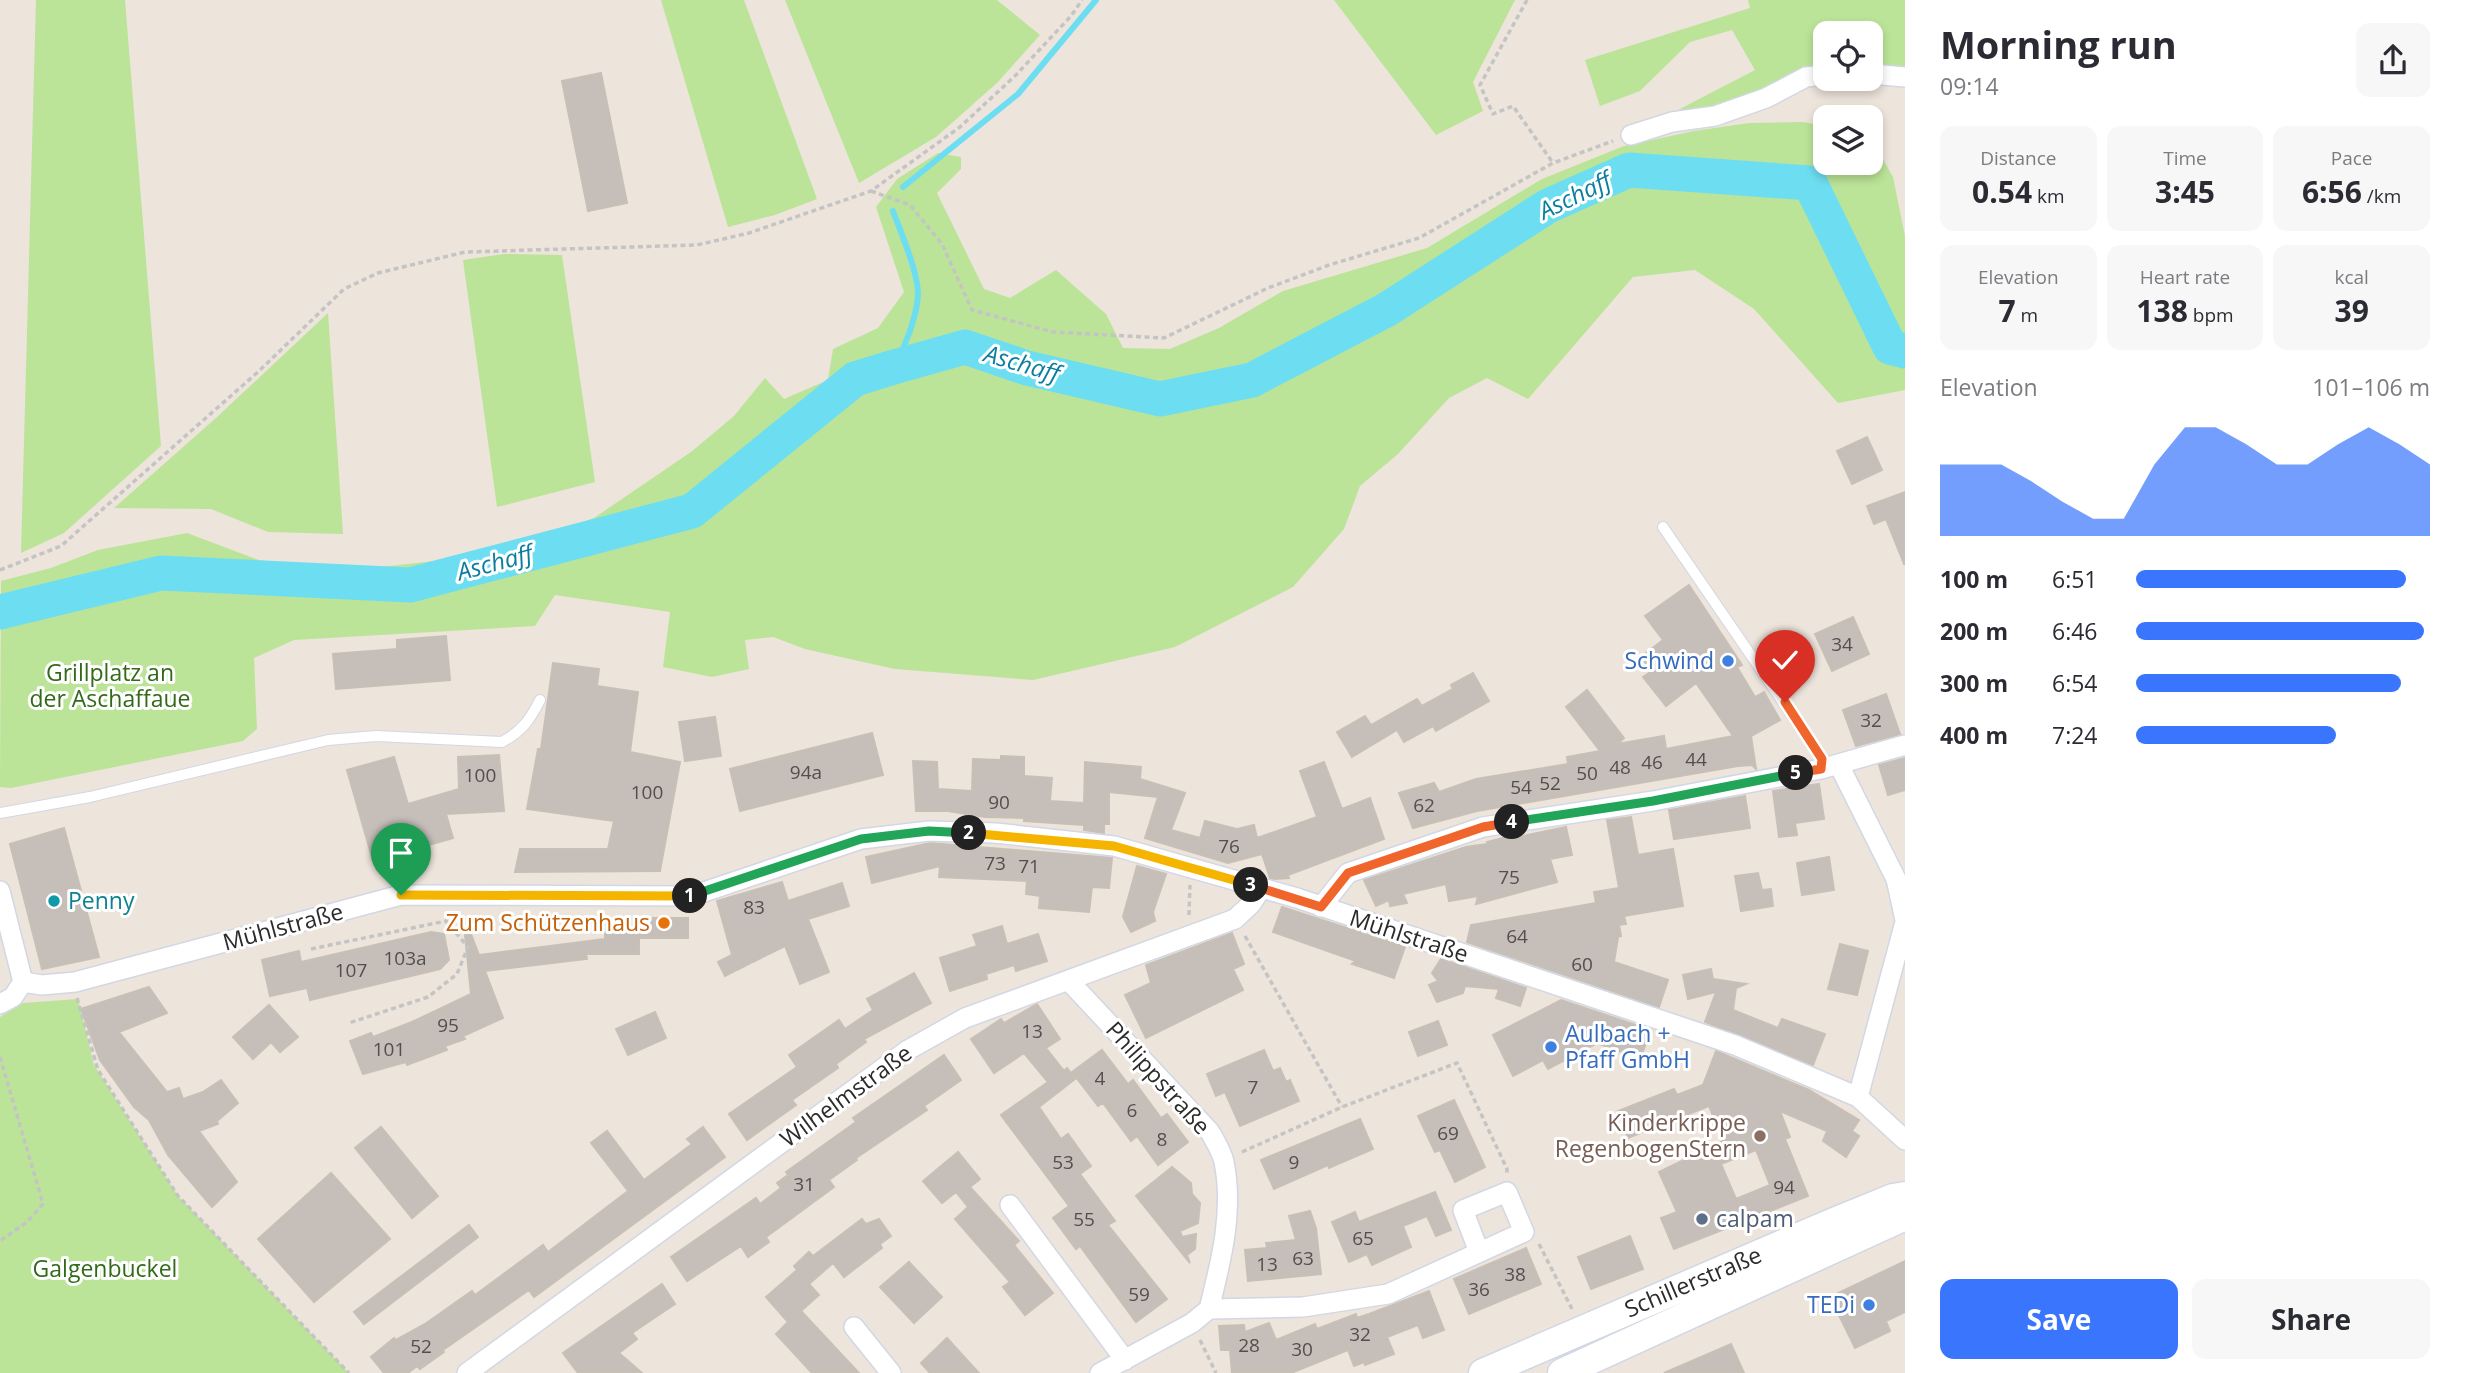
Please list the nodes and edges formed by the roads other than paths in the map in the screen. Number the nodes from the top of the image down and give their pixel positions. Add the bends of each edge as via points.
1 (1883, 75) edge
2 (1813, 76) edge
3 (1905, 77) edge
4 (1631, 135) road end
5 (1663, 527) dead end
6 (540, 700) dead end
7 (1905, 745) edge
8 (1830, 767) junction
9 (0, 813) edge
10 (1261, 888) junction
11 (0, 891) edge
12 (1321, 907) junction
13 (1905, 921) edge
14 (1069, 981) junction
15 (23, 982) junction
16 (0, 1004) edge
17 (1858, 1097) junction
18 (1905, 1140) edge
19 (1905, 1196) edge
20 (1010, 1205) dead end
21 (1905, 1216) edge
22 (1479, 1252) junction
23 (1209, 1309) junction
24 (854, 1327) dead end
25 (1125, 1360) junction
26 (467, 1373) edge
27 (891, 1373) edge
28 (1100, 1373) edge
29 (1483, 1373) edge
30 (1562, 1373) edge

1 - 3 street
2 - 4 street via 1715,116 1672,122
5 - 8 lane
6 - 9 lane via 531,719 502,742 376,736 328,740 90,797
7 - 8 street
8 - 12 street via 1483,827 1348,873
8 - 13 street via 1896,879
10 - 12 street, Mühlstraße
10 - 14 street, Wilhelmstraße via 1235,919
10 - 15 street, Mühlstraße via 1114,846 929,831 861,839 692,896 401,895 75,982
11 - 15 street
12 - 17 street, Mühlstraße via 1735,1045
13 - 17 street
14 - 23 street, Philippstraße via 1210,1132 1224,1159 1228,1201
14 - 26 street, Wilhelmstraße via 965,1018 908,1050
15 - 16 street via 13,997
17 - 18 street, Mühlstraße
19 - 29 main road, Schillerstraße
20 - 25 street
21 - 30 main road, Schillerstraße
22 - 22 street via 1524,1232 1507,1192 1463,1210
22 - 23 street via 1388,1294 1303,1307
23 - 25 street
24 - 27 street
25 - 28 street

